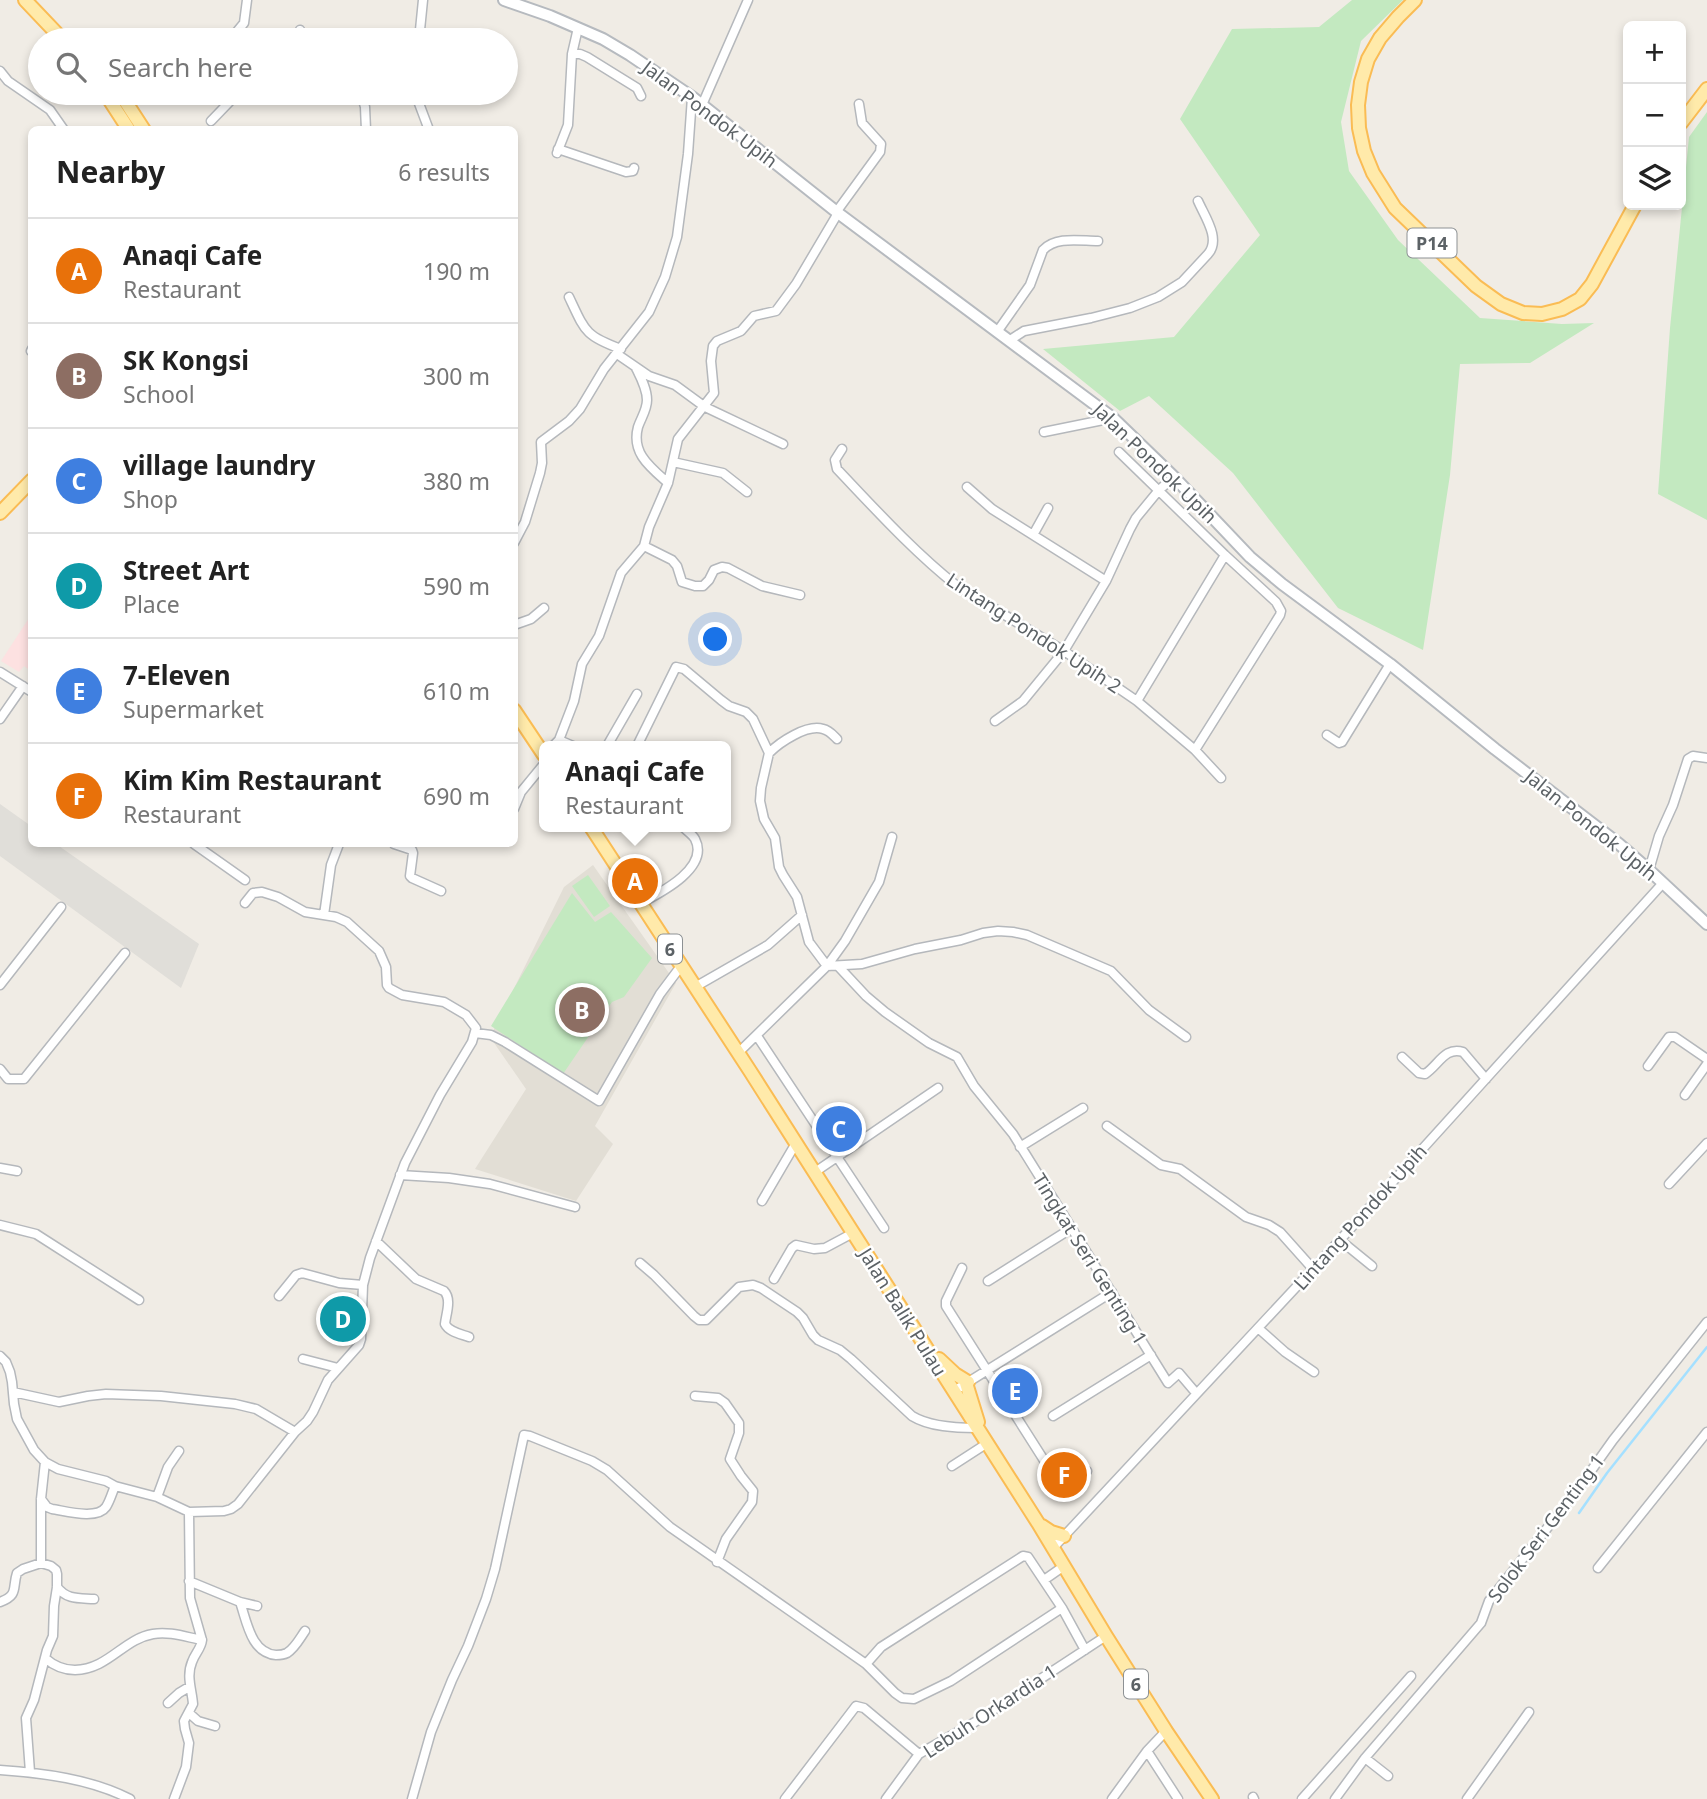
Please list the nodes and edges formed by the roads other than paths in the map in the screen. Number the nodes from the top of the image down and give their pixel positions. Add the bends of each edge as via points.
1 (25, 0) edge
2 (247, 0) edge
3 (423, 0) edge
4 (505, 0) edge
5 (748, 0) edge
6 (1415, 0) edge
7 (527, 3) edge
8 (579, 27) junction
9 (51, 28) edge
10 (240, 28) edge
11 (420, 28) edge
12 (572, 54) junction
13 (0, 71) edge
14 (1707, 89) edge
15 (28, 95) edge
16 (641, 96) dead end
17 (692, 97) junction
18 (859, 104) dead end
19 (43, 105) edge
20 (113, 105) edge
21 (128, 105) edge
22 (226, 105) edge
23 (364, 105) edge
24 (419, 105) edge
25 (702, 105) junction
26 (1686, 116) edge
27 (211, 121) dead end
28 (61, 126) edge
29 (127, 126) edge
30 (141, 126) edge
31 (366, 126) edge
32 (427, 126) edge
33 (634, 168) dead end
34 (1198, 201) dead end
35 (1632, 210) edge
36 (837, 212) junction
37 (1098, 241) dead end
38 (569, 297) dead end
39 (997, 332) junction
40 (1010, 340) junction
41 (619, 351) junction
42 (635, 366) junction
43 (705, 407) junction
44 (1113, 418) junction
45 (1044, 432) dead end
46 (783, 444) dead end
47 (842, 449) dead end
48 (1119, 452) dead end
49 (673, 462) junction
50 (1174, 477) junction
51 (668, 482) junction
52 (28, 484) edge
53 (967, 487) dead end
54 (1159, 490) junction
55 (747, 492) dead end
56 (1048, 508) dead end
57 (0, 513) edge
58 (518, 535) edge
59 (1033, 535) junction
60 (644, 546) junction
61 (1225, 555) junction
62 (1106, 581) junction
63 (800, 595) dead end
64 (544, 608) dead end
65 (518, 624) edge
66 (1065, 651) junction
67 (1390, 664) junction
68 (0, 672) edge
69 (23, 686) junction
70 (28, 689) edge
71 (637, 694) dead end
72 (1137, 701) junction
73 (518, 716) edge
74 (0, 719) edge
75 (995, 721) dead end
76 (1327, 735) dead end
77 (837, 739) dead end
78 (557, 741) edge
79 (610, 741) edge
80 (639, 741) edge
81 (539, 748) edge
82 (1195, 750) junction
83 (769, 753) junction
84 (1707, 758) edge
85 (539, 770) edge
86 (1221, 778) dead end
87 (518, 799) edge
88 (596, 832) edge
89 (689, 832) edge
90 (892, 837) dead end
91 (198, 847) edge
92 (337, 847) edge
93 (403, 847) edge
94 (1649, 870) junction
95 (245, 880) dead end
96 (1663, 883) junction
97 (441, 891) dead end
98 (245, 903) dead end
99 (641, 903) junction
100 (61, 907) dead end
101 (324, 915) junction
102 (802, 915) junction
103 (1707, 924) edge
104 (125, 953) dead end
105 (681, 966) junction
106 (827, 966) junction
107 (838, 966) junction
108 (0, 985) edge
109 (695, 987) junction
110 (475, 1033) junction
111 (757, 1036) junction
112 (1186, 1037) dead end
113 (738, 1053) junction
114 (1402, 1057) dead end
115 (1707, 1061) edge
116 (1648, 1066) dead end
117 (0, 1069) edge
118 (1486, 1079) junction
119 (938, 1088) dead end
120 (1685, 1094) dead end
121 (1083, 1108) dead end
122 (1107, 1126) dead end
123 (796, 1143) junction
124 (1707, 1143) edge
125 (1020, 1147) junction
126 (837, 1157) junction
127 (0, 1168) edge
128 (17, 1171) dead end
129 (815, 1172) junction
130 (400, 1175) junction
131 (1669, 1184) dead end
132 (762, 1201) dead end
133 (575, 1207) dead end
134 (0, 1225) edge
135 (884, 1228) dead end
136 (1072, 1228) junction
137 (853, 1233) junction
138 (1340, 1240) junction
139 (376, 1241) junction
140 (640, 1263) dead end
141 (1372, 1266) dead end
142 (962, 1268) dead end
143 (1313, 1269) junction
144 (774, 1279) dead end
145 (988, 1281) dead end
146 (363, 1285) junction
147 (1112, 1292) junction
148 (279, 1296) dead end
149 (139, 1300) dead end
150 (1707, 1322) edge
151 (1258, 1328) junction
152 (470, 1337) dead end
153 (924, 1344) junction
154 (1151, 1355) junction
155 (0, 1356) edge
156 (303, 1359) dead end
157 (338, 1368) junction
158 (987, 1370) junction
159 (1314, 1372) dead end
160 (967, 1382) junction
161 (954, 1391) junction
162 (13, 1392) junction
163 (1196, 1394) junction
164 (695, 1396) dead end
165 (1053, 1416) dead end
166 (295, 1432) junction
167 (1707, 1432) edge
168 (982, 1436) junction
169 (179, 1451) dead end
170 (44, 1462) junction
171 (952, 1466) dead end
172 (1087, 1471) dead end
173 (115, 1486) junction
174 (157, 1497) junction
175 (41, 1499) junction
176 (188, 1512) junction
177 (1038, 1524) junction
178 (1064, 1536) junction
179 (1053, 1548) junction
180 (718, 1562) junction
181 (41, 1563) junction
182 (1064, 1566) junction
183 (1598, 1568) dead end
184 (1044, 1580) junction
185 (189, 1581) junction
186 (57, 1587) junction
187 (94, 1599) dead end
188 (0, 1602) edge
189 (240, 1602) junction
190 (257, 1606) dead end
191 (1062, 1608) junction
192 (305, 1631) dead end
193 (1106, 1636) junction
194 (202, 1640) junction
195 (1085, 1650) junction
196 (46, 1658) junction
197 (866, 1664) junction
198 (1411, 1676) dead end
199 (189, 1687) junction
200 (168, 1703) dead end
201 (1530, 1712) dead end
202 (189, 1713) junction
203 (215, 1726) dead end
204 (1166, 1731) junction
205 (1147, 1751) junction
206 (919, 1755) junction
207 (1365, 1758) junction
208 (0, 1769) edge
209 (30, 1772) junction
210 (1388, 1776) dead end
211 (130, 1799) edge
212 (174, 1799) edge
213 (412, 1799) edge
214 (785, 1799) edge
215 (886, 1799) edge
216 (1112, 1799) edge
217 (1178, 1799) edge
218 (1212, 1799) edge
219 (1302, 1799) edge
220 (1335, 1799) edge
221 (1467, 1799) edge

1 - 9 main road
2 - 10 street
3 - 11 street
4 - 7 main road, Jalan Pondok Upih
5 - 25 street
6 - 35 main road, P14 via 1380,38 1368,59 1358,105 1364,151 1395,208 1476,286 1523,313 1542,314 1580,299
7 - 8 main road, Jalan Pondok Upih
8 - 12 street
8 - 17 main road, Jalan Pondok Upih
12 - 16 street via 587,57 637,88
12 - 33 street via 568,125 557,151 630,173
13 - 15 street
14 - 26 main road
17 - 25 main road, Jalan Pondok Upih
17 - 41 street via 677,237 649,312
18 - 36 street via 862,123 881,144 880,152
19 - 28 street
20 - 29 main road
21 - 30 main road
22 - 27 street
23 - 31 street
24 - 32 street
25 - 36 main road, Jalan Pondok Upih
34 - 40 street via 1214,242 1182,282 1130,308 1024,331
36 - 39 main road, Jalan Pondok Upih
36 - 43 street via 776,311 754,316 741,331 713,346 714,393
37 - 39 street via 1046,246 1030,285
38 - 41 street via 588,334
39 - 40 main road, Jalan Pondok Upih
40 - 44 main road, Jalan Pondok Upih
41 - 42 street
41 - 58 street via 575,415 541,442 540,472
42 - 43 street via 675,385
42 - 51 street via 647,402 638,427 638,450
43 - 46 street
43 - 49 street via 678,439
44 - 45 street
44 - 50 main road, Jalan Pondok Upih
47 - 66 street, Lintang Pondok Upih 2 via 835,460 837,469 923,557 957,586
48 - 54 street
49 - 51 street
49 - 55 street via 723,473
50 - 54 street
50 - 67 main road, Jalan Pondok Upih via 1250,557
51 - 60 street
52 - 57 main road
53 - 59 street
54 - 61 street
54 - 62 street via 1136,518
56 - 59 street
59 - 62 street
60 - 63 street via 672,559 687,585 703,586 714,570 724,568 762,586
60 - 78 street via 621,573 598,636 582,664
61 - 72 street
61 - 82 street via 1276,602 1280,615
62 - 66 street
64 - 65 street
66 - 72 street, Lintang Pondok Upih 2
66 - 75 street via 1023,701
67 - 76 street via 1342,742
67 - 94 main road, Jalan Pondok Upih
68 - 69 street
69 - 70 street
69 - 74 street
71 - 79 street
72 - 82 street, Lintang Pondok Upih 2
73 - 81 main road
77 - 83 street via 826,729 816,728 794,735
80 - 83 street via 678,667 729,706 746,712
82 - 86 street, Lintang Pondok Upih 2
83 - 102 street via 760,801 775,838 779,867
84 - 94 street via 1688,759
85 - 87 street
88 - 99 main road, Jalan Balik Pulau / 6
89 - 99 street via 697,843 696,860 681,878
90 - 106 street via 879,882
91 - 95 street
92 - 101 street
93 - 97 street via 413,853 410,876
94 - 96 main road, Jalan Pondok Upih
96 - 103 main road, Jalan Pondok Upih
96 - 118 street, Lintang Pondok Upih
98 - 101 street via 253,893 262,892 305,912
99 - 105 main road, Jalan Balik Pulau / 6
100 - 108 street
101 - 110 street via 346,922 379,951 389,988 457,1009 473,1023
102 - 106 street via 809,942
102 - 109 street via 768,945
104 - 117 street via 24,1079 8,1079
105 - 109 main road, Jalan Balik Pulau / 6
105 - 110 street via 599,1101 505,1042
106 - 107 street
106 - 111 street
107 - 112 street via 983,933 1013,932 1111,971 1149,1010
107 - 125 street, Tingkat Seri Genting 1 via 885,1012 957,1057
109 - 113 main road, Jalan Balik Pulau / 6
110 - 130 street
111 - 113 street
111 - 126 street
113 - 123 main road, Jalan Balik Pulau / 6
114 - 118 street via 1425,1074 1446,1054 1458,1050
115 - 116 street via 1675,1037 1668,1037
115 - 120 street
118 - 138 street, Lintang Pondok Upih
119 - 126 street
121 - 125 street
122 - 143 street via 1161,1166 1180,1169 1245,1217 1280,1232
123 - 129 main road, Jalan Balik Pulau / 6
123 - 132 street
124 - 131 street
125 - 136 street, Tingkat Seri Genting 1
126 - 129 street
126 - 135 street
127 - 128 street
129 - 137 main road, Jalan Balik Pulau / 6
130 - 133 street via 490,1184
130 - 139 street
134 - 149 street via 36,1234
136 - 145 street
136 - 147 street, Tingkat Seri Genting 1
137 - 144 street via 825,1248 796,1245
137 - 153 main road, Jalan Balik Pulau / 6
138 - 141 street
138 - 143 street, Lintang Pondok Upih
139 - 146 street
139 - 152 street via 416,1279 447,1294 446,1327
140 - 168 street via 699,1320 706,1320 739,1287 761,1288 797,1312 818,1340 852,1359 912,1416
142 - 158 street via 946,1306
143 - 151 street, Lintang Pondok Upih
146 - 148 street via 302,1273
146 - 157 street via 361,1339
147 - 154 street, Tingkat Seri Genting 1
147 - 158 street
150 - 207 street, Solok Seri Genting 1 via 1489,1601 1481,1622
151 - 159 street
151 - 163 street, Lintang Pondok Upih
153 - 160 main road
153 - 161 main road, Jalan Balik Pulau / 6
154 - 163 street, Tingkat Seri Genting 1 via 1168,1383 1179,1373
154 - 165 street
155 - 162 street via 10,1372
156 - 157 street
157 - 166 street via 313,1412
158 - 160 street
158 - 172 street via 1061,1487 1067,1488
160 - 161 street
160 - 168 main road
161 - 168 main road, Jalan Balik Pulau / 6
162 - 166 street via 60,1402 106,1394 235,1404 256,1409
162 - 170 street via 17,1419
163 - 178 street, Lintang Pondok Upih
164 - 180 street via 718,1398 739,1423 730,1459 753,1491 752,1502 726,1539
166 - 176 street via 239,1504 224,1511
167 - 183 street
168 - 171 street
168 - 177 main road, Jalan Balik Pulau / 6
169 - 174 street
170 - 173 street
170 - 175 street
173 - 174 street
173 - 175 street via 105,1508 97,1513 52,1509
174 - 176 street
175 - 181 street
176 - 185 street
177 - 178 main road
177 - 179 main road, Jalan Balik Pulau / 6
178 - 179 street, Lintang Pondok Upih
179 - 182 main road, Jalan Balik Pulau / 6
180 - 197 street
180 - 213 street via 670,1527 607,1470 524,1435 486,1600 431,1732
181 - 186 street via 55,1570
181 - 188 street via 17,1573 13,1593
182 - 184 street
182 - 193 main road, Jalan Balik Pulau / 6
184 - 191 street
184 - 197 street via 1023,1556 881,1647
185 - 189 street
185 - 194 street
186 - 187 street via 70,1598
186 - 196 street via 53,1636
189 - 190 street
189 - 192 street via 252,1637 270,1654 288,1653
191 - 195 street
191 - 197 street via 951,1681 914,1699 895,1693
193 - 195 street, Lebuh Orkardia 1
193 - 204 main road, Jalan Balik Pulau / 6
194 - 196 street via 151,1634 86,1670 60,1668
194 - 199 street via 192,1661
195 - 206 street, Lebuh Orkardia 1
196 - 209 street via 26,1718
198 - 219 street
199 - 200 street
199 - 202 street via 193,1704
201 - 221 street
202 - 203 street
202 - 212 street via 184,1721 189,1752
204 - 205 street
204 - 218 main road, Jalan Balik Pulau / 6
205 - 216 street
205 - 217 street
206 - 214 street via 858,1705
206 - 215 street, Lebuh Orkardia 1
207 - 210 street
207 - 220 street, Solok Seri Genting 1
208 - 209 street
209 - 211 street via 100,1786

